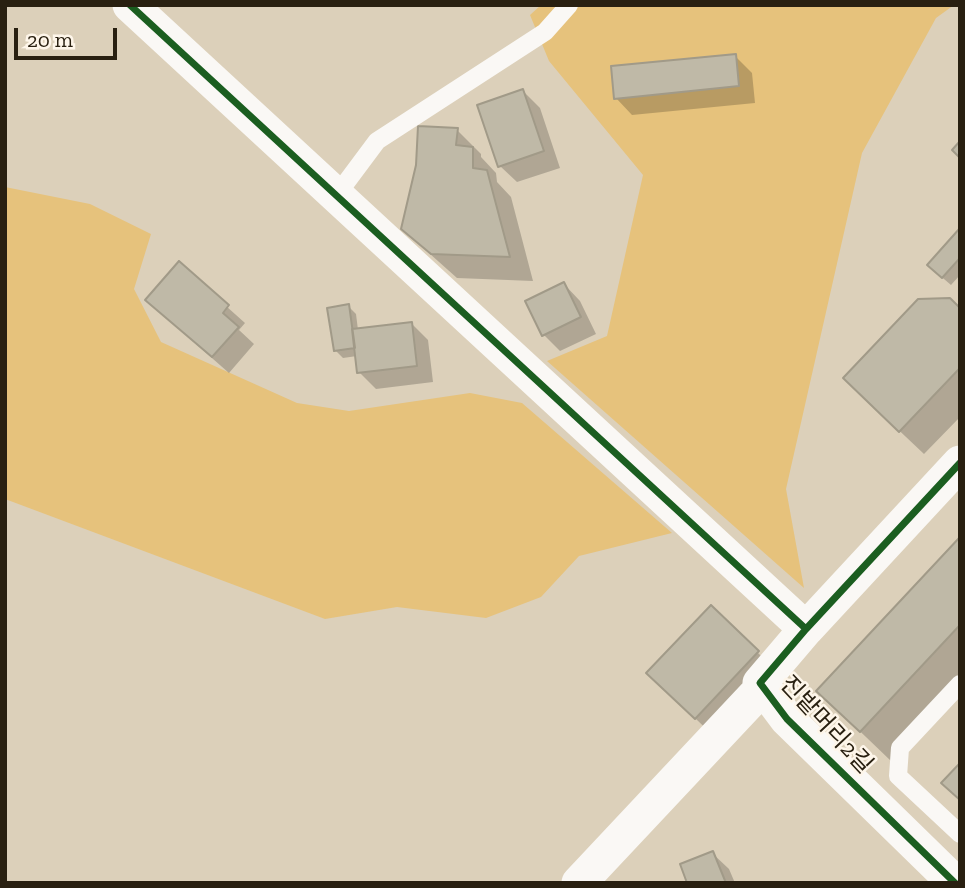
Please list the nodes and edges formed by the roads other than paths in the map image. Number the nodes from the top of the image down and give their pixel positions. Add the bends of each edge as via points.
1 (130, 5) edge
2 (569, 5) edge
3 (336, 196) junction
4 (960, 463) edge
5 (806, 629) junction
6 (960, 684) edge
7 (763, 687) junction
8 (960, 834) edge
9 (579, 883) edge
10 (956, 883) edge

1 - 3 street
2 - 3 lane via 545,32 377,141
3 - 5 street
4 - 5 street, 진밭머리2길
5 - 7 street, 진밭머리2길 via 760,683
6 - 8 lane via 900,748 898,776
7 - 9 street
7 - 10 street, 진밭머리2길 via 787,719

